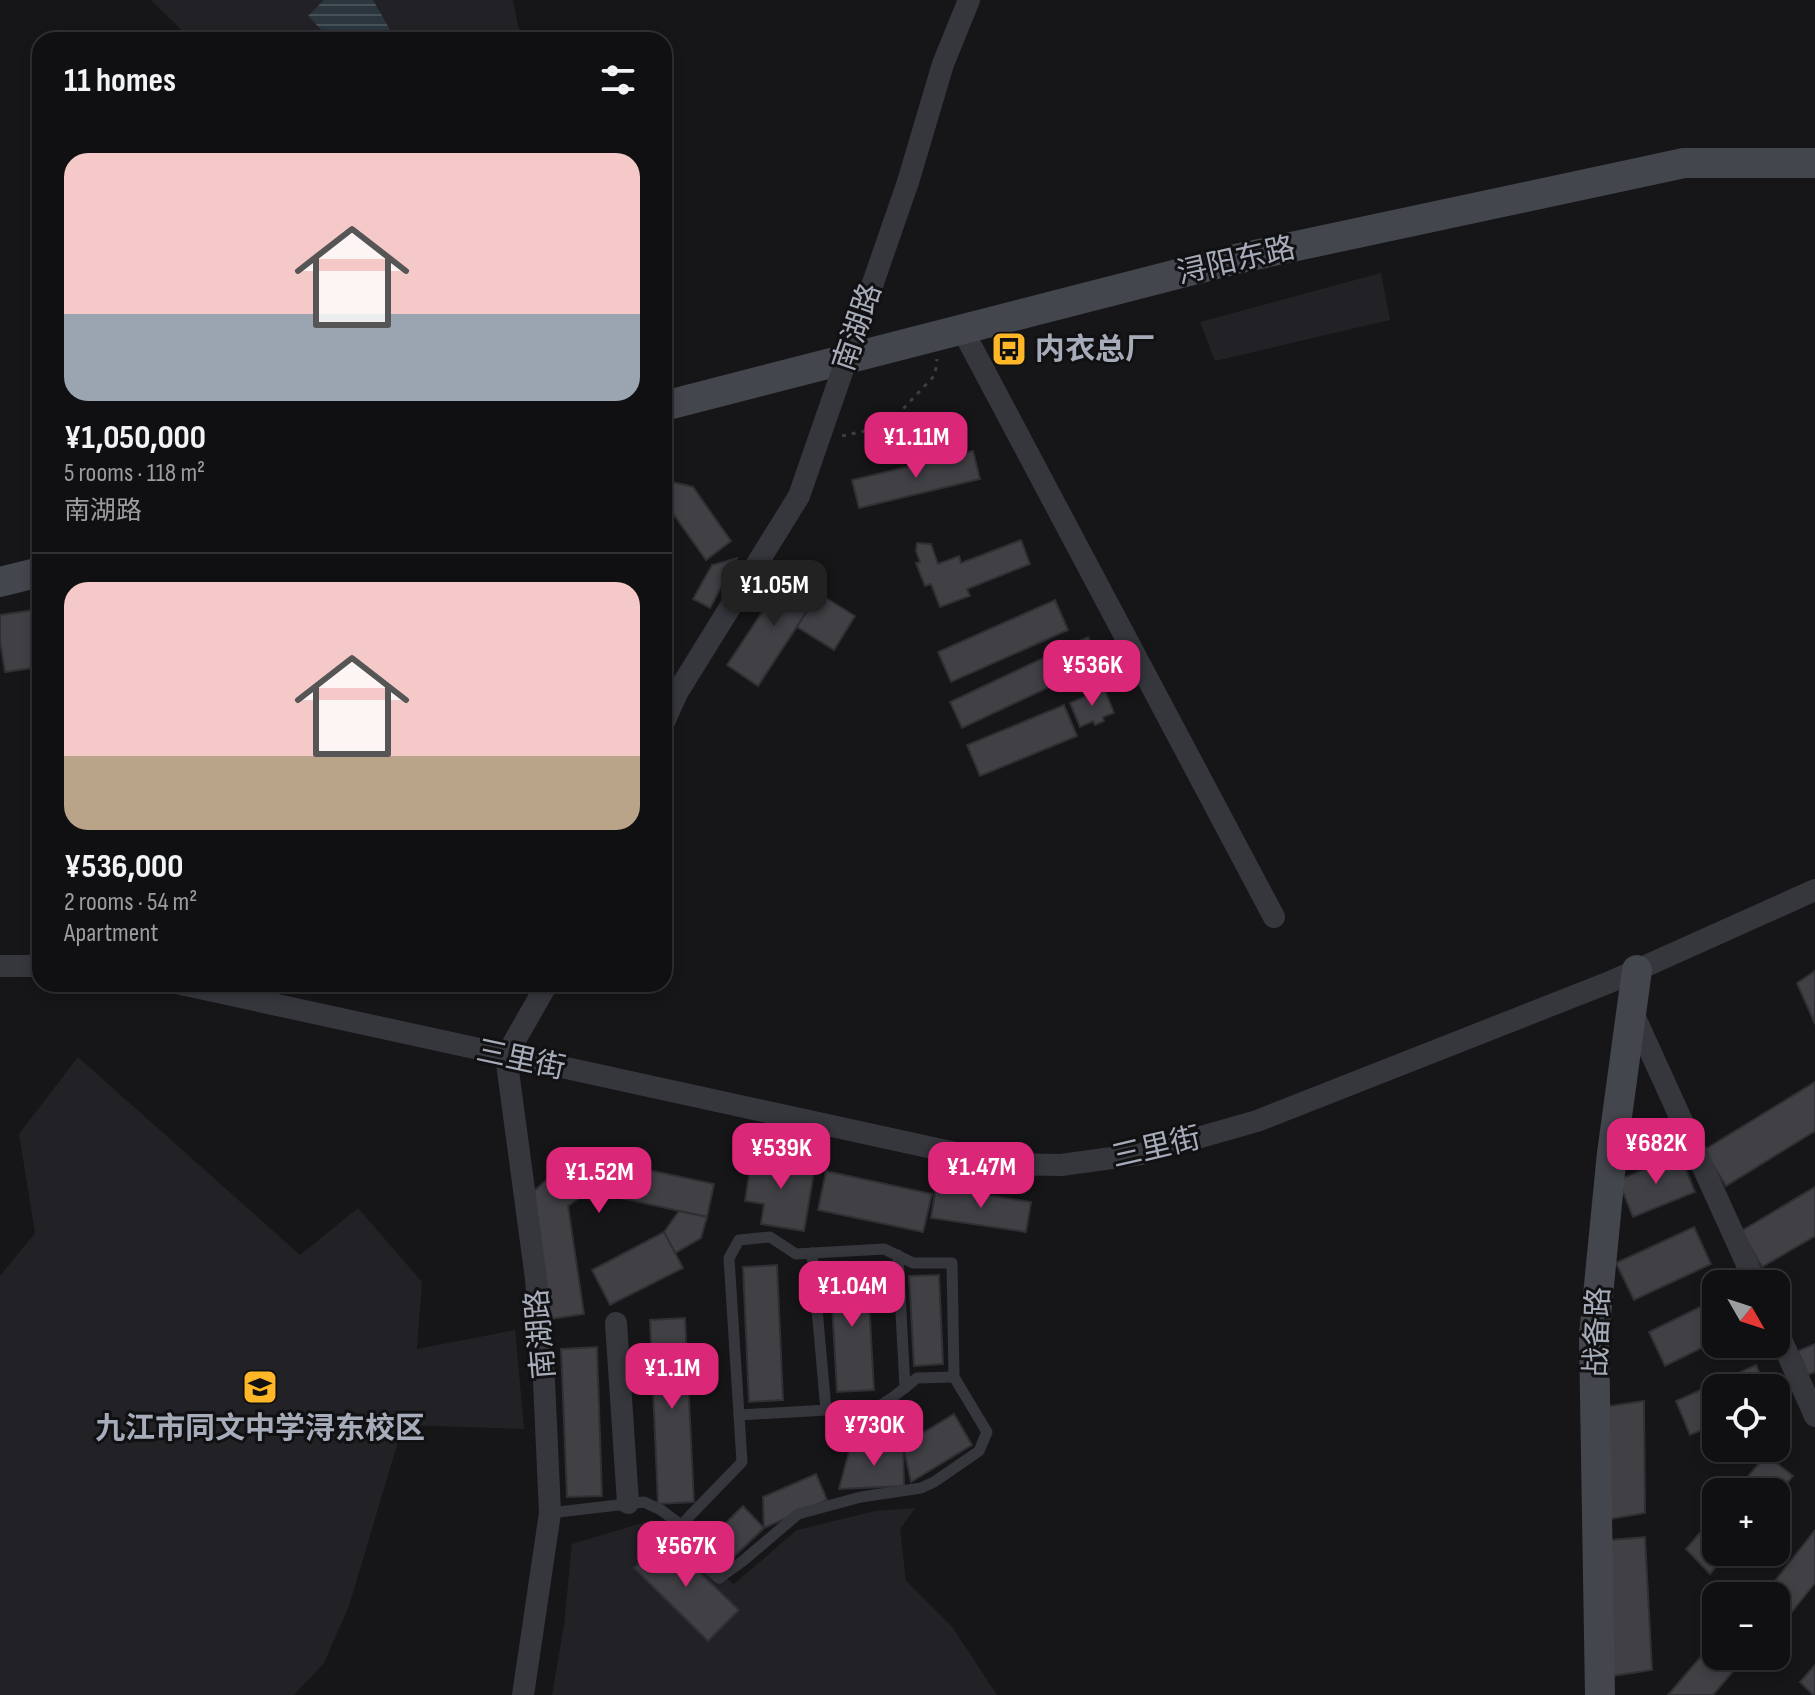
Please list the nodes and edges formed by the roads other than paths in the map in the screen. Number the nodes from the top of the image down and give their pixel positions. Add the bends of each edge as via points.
1 (969, 0) edge
2 (1815, 163) edge
3 (951, 332) junction
4 (672, 404) edge
5 (32, 574) edge
6 (0, 582) edge
7 (672, 704) edge
8 (1815, 890) edge
9 (1274, 917) dead end
10 (0, 966) edge
11 (32, 966) edge
12 (1637, 970) junction
13 (217, 992) edge
14 (542, 992) edge
15 (1632, 1010) junction
16 (506, 1056) junction
17 (812, 1253) junction
18 (898, 1255) junction
19 (1750, 1270) edge
20 (616, 1323) dead end
21 (1789, 1358) edge
22 (954, 1377) junction
23 (905, 1388) junction
24 (826, 1410) junction
25 (739, 1415) junction
26 (1815, 1416) edge
27 (628, 1503) junction
28 (550, 1513) junction
29 (681, 1525) junction
30 (523, 1695) edge
31 (1600, 1695) edge

1 - 7 street, 南湖路, bridge via 799,496
2 - 3 main road, 浔阳东路 via 1684,163 1236,259
3 - 4 main road, 浔阳东路
3 - 9 street
5 - 6 main road
8 - 12 street, 三里街
10 - 11 street
12 - 15 main road, 战备路
12 - 16 street, 三里街 via 1257,1121 1141,1154 1061,1165 1006,1164
13 - 16 street, 三里街
14 - 16 street
15 - 19 street
15 - 31 main road, 战备路 via 1594,1336
16 - 28 street, 南湖路 via 536,1279
17 - 18 lane via 884,1249
17 - 24 lane
17 - 25 lane via 796,1254 770,1237 739,1240 729,1258
18 - 22 lane via 913,1263 952,1263
18 - 23 lane
20 - 27 street
21 - 26 street
22 - 23 lane via 917,1378
22 - 29 lane via 987,1432 979,1451 934,1482 798,1514 719,1578 690,1554
23 - 24 lane via 878,1407
24 - 25 lane
25 - 29 lane via 742,1462
27 - 28 lane
27 - 29 lane via 644,1502
28 - 30 street, 南湖路

